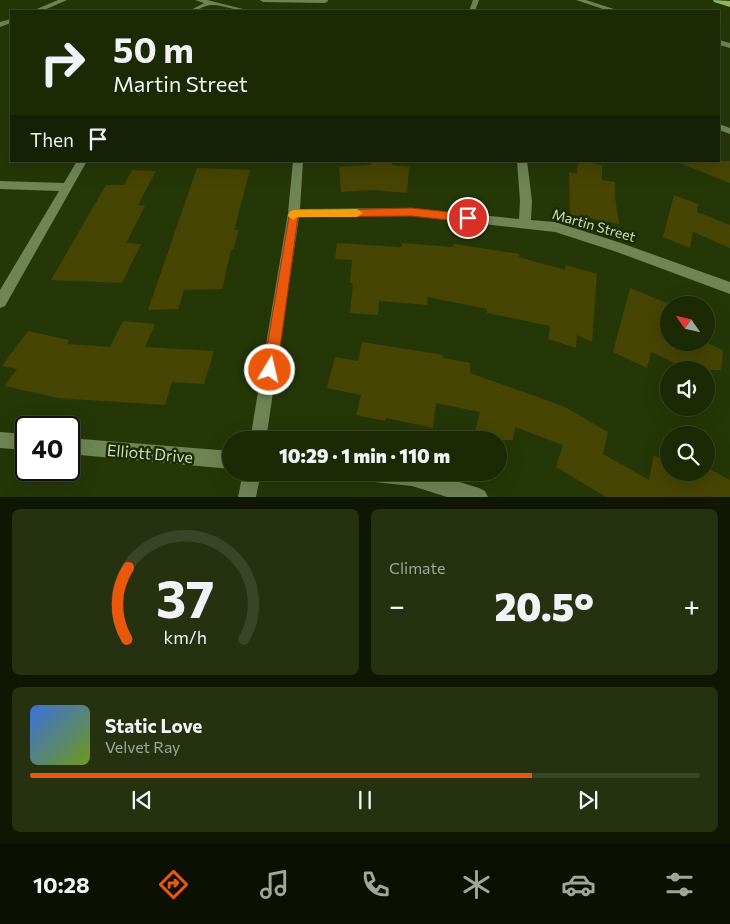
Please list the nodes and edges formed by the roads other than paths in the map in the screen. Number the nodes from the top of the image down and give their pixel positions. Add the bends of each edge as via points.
1 (64, 0) edge
2 (198, 0) edge
3 (254, 0) edge
4 (263, 0) edge
5 (325, 0) edge
6 (579, 0) edge
7 (717, 0) edge
8 (208, 4) junction
9 (730, 4) edge
10 (39, 10) edge
11 (194, 10) edge
12 (241, 10) edge
13 (613, 10) edge
14 (81, 162) edge
15 (298, 162) edge
16 (522, 162) edge
17 (0, 185) edge
18 (68, 187) junction
19 (294, 214) junction
20 (525, 223) junction
21 (730, 288) edge
22 (0, 302) edge
23 (259, 431) edge
24 (0, 440) edge
25 (15, 441) edge
26 (80, 447) edge
27 (222, 459) edge
28 (250, 481) edge
29 (426, 481) edge
30 (247, 496) edge
31 (479, 496) edge

1 - 10 street
2 - 8 street
3 - 4 street
4 - 5 street
6 - 13 street
7 - 9 highway
8 - 11 street
8 - 12 street
14 - 18 street
15 - 19 street
16 - 20 street
17 - 18 street
18 - 22 street
19 - 20 street, Martin Street via 411,212
19 - 23 street
20 - 21 street, Martin Street via 555,228 621,248
24 - 25 street
26 - 27 street, Elliott Drive
28 - 30 street
29 - 31 street

